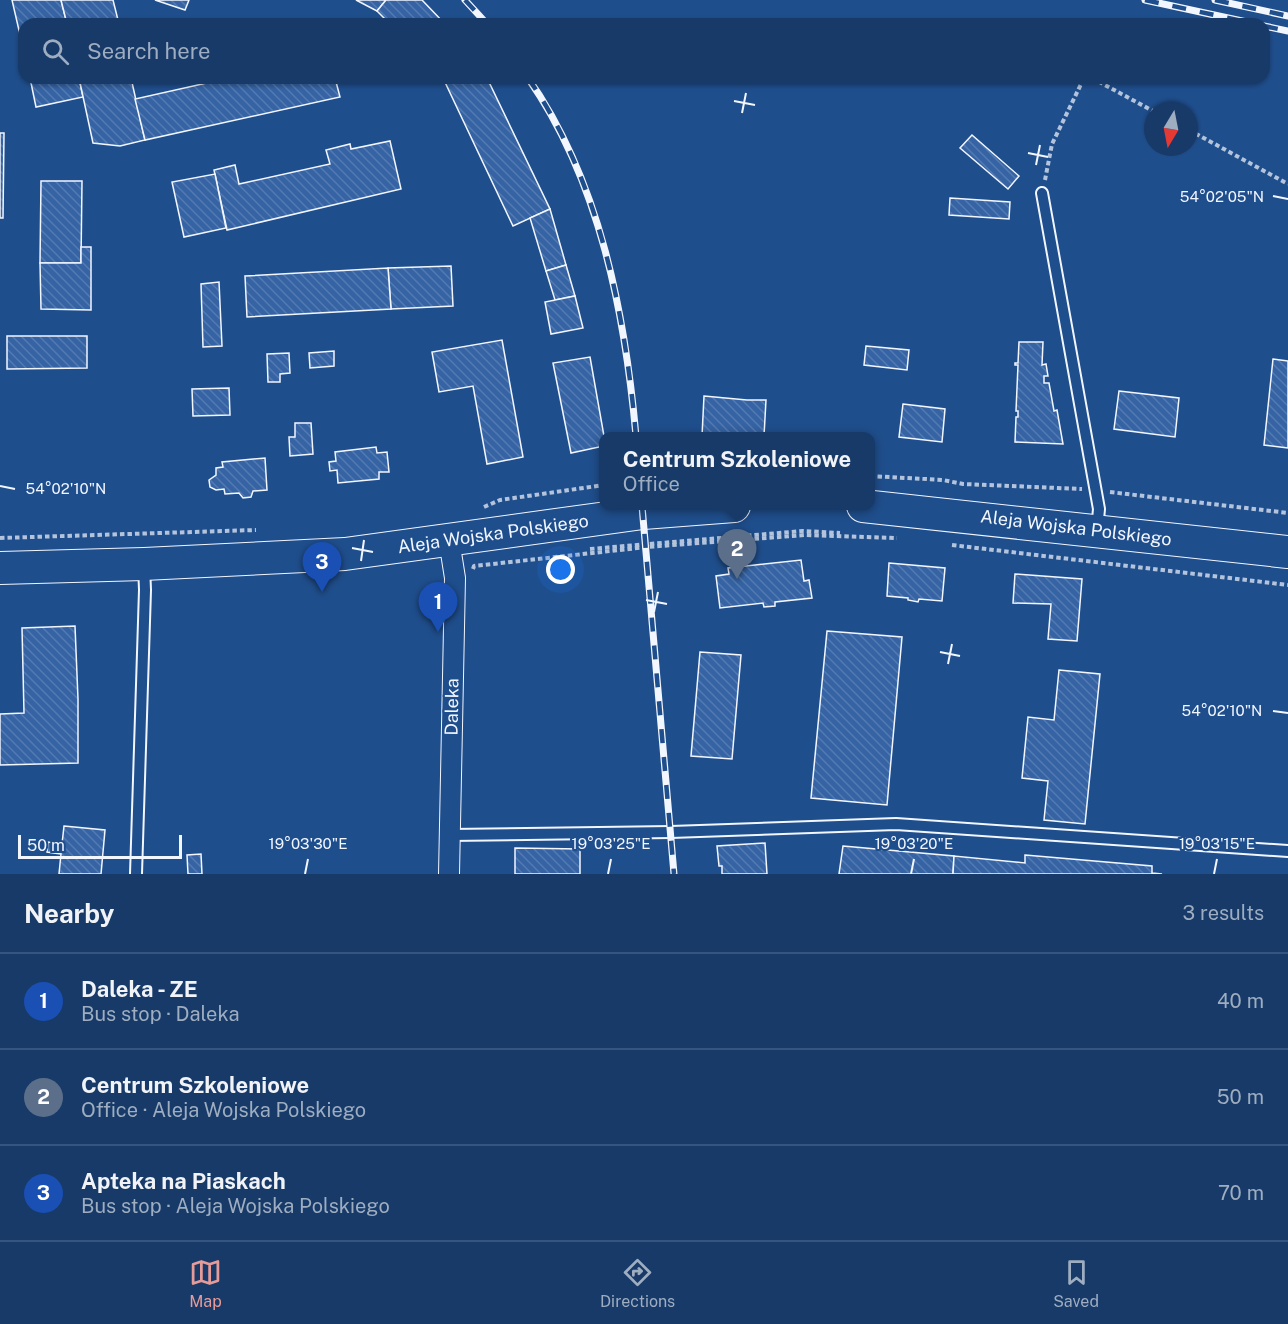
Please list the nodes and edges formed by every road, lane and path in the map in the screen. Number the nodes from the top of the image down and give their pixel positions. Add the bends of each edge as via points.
1 (1081, 84) edge
2 (1103, 84) edge
3 (1144, 106) edge
4 (1198, 135) edge
5 (1288, 184) edge
6 (1042, 193) joint
7 (599, 486) edge
8 (875, 507) edge
9 (478, 509) dead end
10 (682, 510) edge
11 (258, 530) dead end
12 (1097, 531) junction
13 (908, 536) dead end
14 (0, 538) edge
15 (900, 539) dead end
16 (449, 540) junction
17 (952, 541) dead end
18 (946, 544) dead end
19 (1288, 552) edge
20 (144, 564) junction
21 (0, 568) edge
22 (460, 577) junction
23 (1288, 583) edge
24 (450, 835) junction
25 (1288, 851) edge
26 (136, 874) edge
27 (449, 874) edge

1 - 6 path via 1052,144
2 - 3 path
4 - 5 path
6 - 12 lane via 1099,509
7 - 9 path via 500,500
8 - 12 main road, Aleja Wojska Polskiego
10 - 16 main road, Aleja Wojska Polskiego
11 - 14 path
12 - 19 main road, Aleja Wojska Polskiego
13 - 22 path via 803,531 707,538 471,562
15 - 22 path via 805,535 708,542 474,566 469,576
16 - 20 main road, Aleja Wojska Polskiego via 345,554
16 - 22 street, Daleka
17 - 23 path
18 - 23 path
20 - 21 main road, Aleja Wojska Polskiego
20 - 26 lane
22 - 24 street, Daleka
24 - 25 lane via 896,824
24 - 27 street, Daleka

